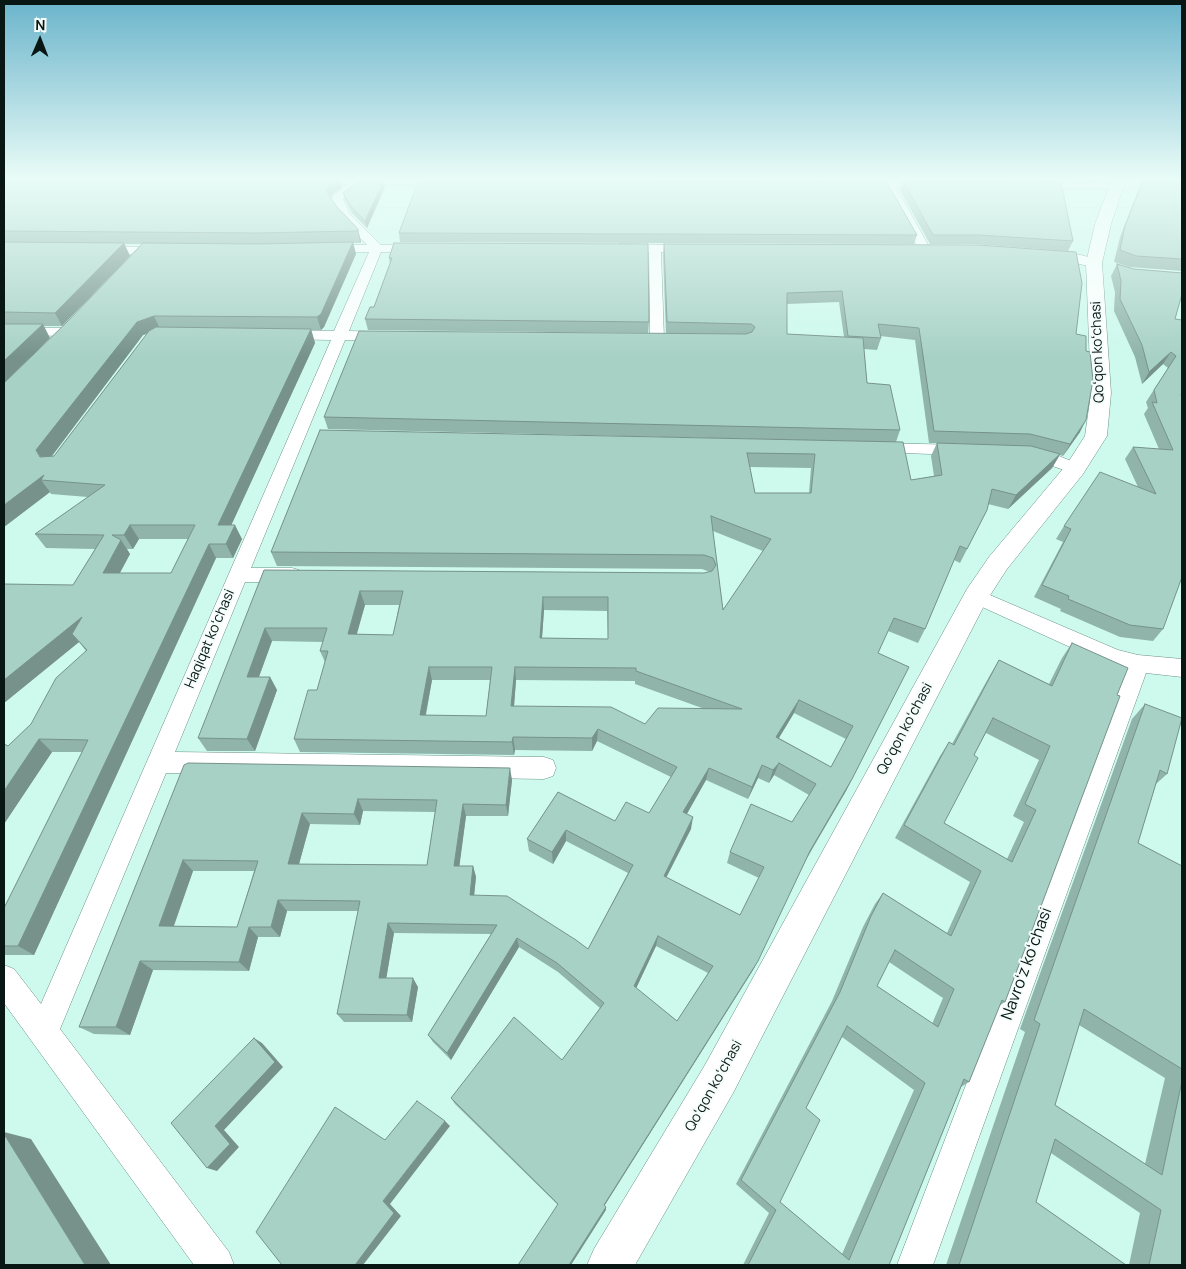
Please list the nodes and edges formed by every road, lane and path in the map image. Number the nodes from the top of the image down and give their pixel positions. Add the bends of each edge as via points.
1 (368, 238) edge
2 (919, 238) edge
3 (1103, 238) edge
4 (377, 248) junction
5 (436, 248) edge
6 (606, 248) edge
7 (655, 248) junction
8 (705, 249) edge
9 (88, 250) edge
10 (309, 250) edge
11 (925, 250) edge
12 (144, 251) junction
13 (173, 251) edge
14 (1036, 253) edge
15 (131, 264) edge
16 (1103, 266) junction
17 (4, 331) edge
18 (271, 335) edge
19 (339, 335) junction
20 (399, 336) edge
21 (657, 339) edge
22 (53, 346) edge
23 (864, 448) edge
24 (983, 450) edge
25 (1009, 451) edge
26 (1075, 469) junction
27 (237, 575) junction
28 (306, 575) edge
29 (976, 596) junction
30 (1138, 664) junction
31 (1182, 668) edge
32 (157, 762) junction
33 (544, 768) dead end
34 (4, 979) edge
35 (44, 1031) junction
36 (216, 1265) edge
37 (610, 1265) edge
38 (915, 1265) edge

1 - 4 street
2 - 11 street
3 - 16 main road, Qoʻqon koʻchasi
4 - 5 street
4 - 10 street
4 - 19 street, Haqiqat koʻchasi
6 - 7 street
7 - 8 street
7 - 21 street
9 - 12 street
12 - 13 street
12 - 15 street
14 - 16 street via 1065,256
16 - 26 main road, Qoʻqon koʻchasi via 1101,393 1096,436
17 - 22 street via 70,329
18 - 19 street
19 - 20 street
19 - 27 street, Haqiqat koʻchasi via 307,437
23 - 24 street
25 - 26 street via 1053,460
26 - 29 main road, Qoʻqon koʻchasi via 998,563
27 - 28 street
27 - 32 street, Haqiqat koʻchasi
29 - 30 street via 1113,657
29 - 37 main road, Qoʻqon koʻchasi via 719,1079
30 - 31 street
30 - 38 street, Navroʻz koʻchasi
32 - 33 street
32 - 35 street, Haqiqat koʻchasi
34 - 35 street
35 - 36 street

